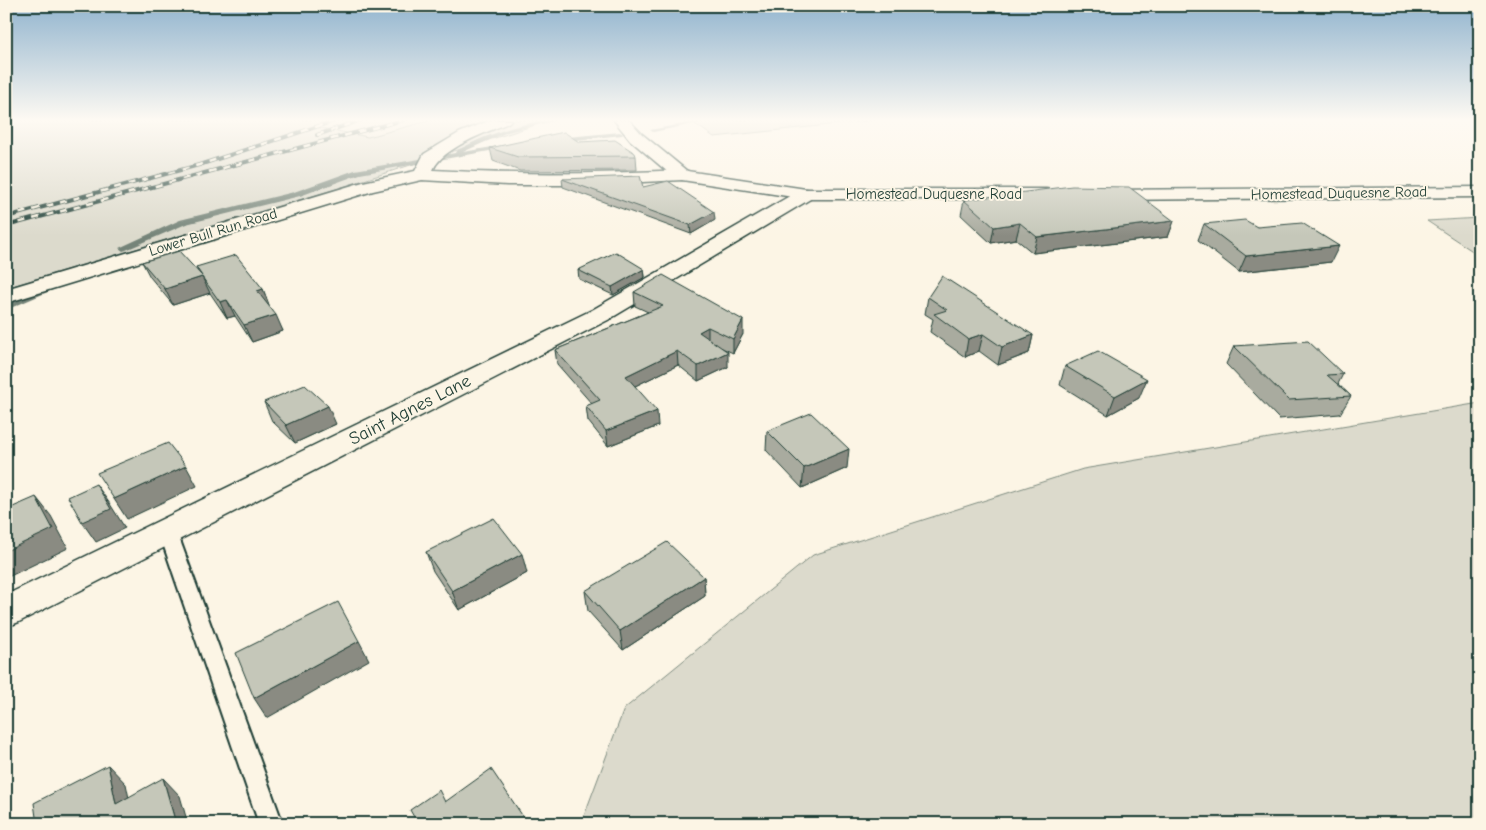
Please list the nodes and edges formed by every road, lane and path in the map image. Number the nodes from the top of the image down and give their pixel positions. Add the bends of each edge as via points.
1 (436, 159) edge
2 (662, 159) edge
3 (427, 166) junction
4 (682, 175) junction
5 (1480, 192) edge
6 (806, 194) junction
7 (1062, 194) edge
8 (1090, 195) edge
9 (6, 296) edge
10 (168, 532) junction
11 (6, 612) edge
12 (271, 824) edge

1 - 3 street, Lower Bull Run Road
2 - 4 street
3 - 4 street, Lower Bull Run Road via 507,180
3 - 9 street, Lower Bull Run Road
4 - 6 street, Homestead Duquesne Road
5 - 8 street, Homestead Duquesne Road
6 - 7 street, Homestead Duquesne Road
6 - 10 street, Saint Agnes Lane via 600,315
10 - 11 street, Saint Agnes Lane
10 - 12 lane

